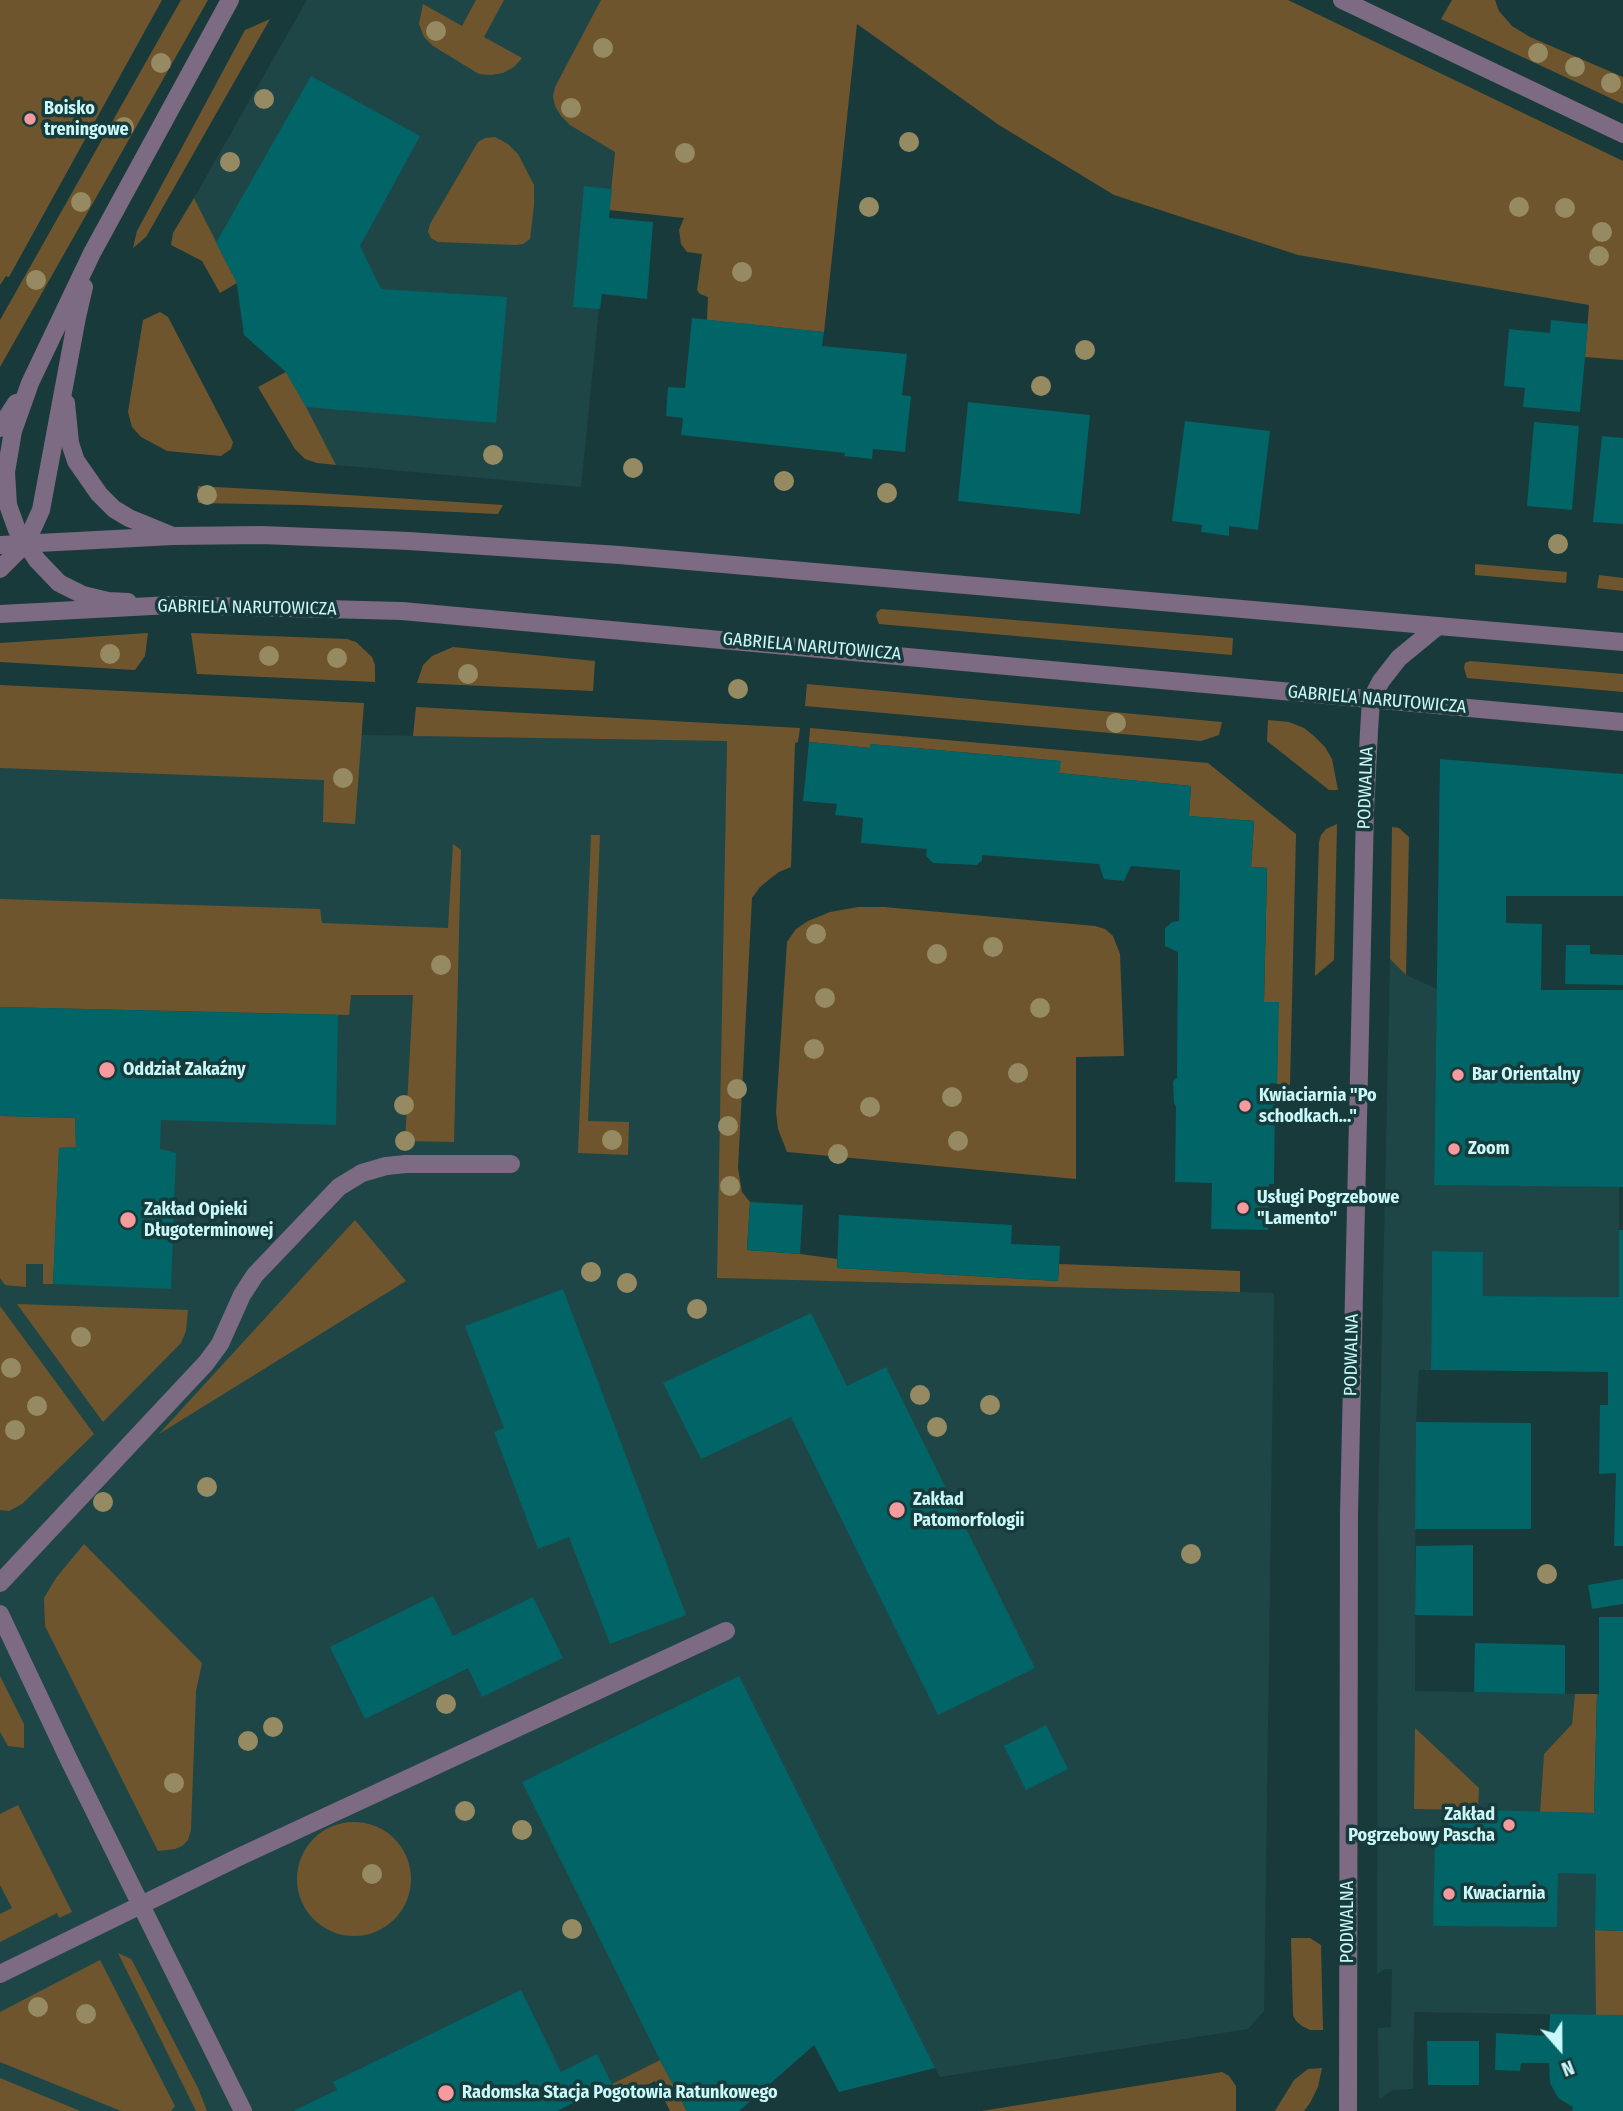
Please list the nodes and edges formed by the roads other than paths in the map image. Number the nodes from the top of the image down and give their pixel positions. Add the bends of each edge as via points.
1 (230, 0) edge
2 (1342, 0) edge
3 (1623, 134) edge
4 (92, 253) junction
5 (30, 383) junction
6 (63, 389) junction
7 (0, 428) edge
8 (173, 536) junction
9 (26, 543) junction
10 (0, 545) edge
11 (0, 569) edge
12 (171, 605) junction
13 (0, 614) edge
14 (1438, 626) junction
15 (1623, 642) edge
16 (1371, 699) junction
17 (1623, 722) edge
18 (511, 1164) dead end
19 (0, 1583) edge
20 (0, 1614) edge
21 (726, 1631) dead end
22 (141, 1904) junction
23 (0, 1974) edge
24 (239, 2108) edge
25 (1348, 2111) edge

1 - 4 street
2 - 3 street
4 - 5 street
4 - 6 street
5 - 7 street
5 - 9 street via 13,431 6,472 8,505
6 - 8 street via 76,461 99,494 129,518
6 - 9 street via 41,510
8 - 9 street
8 - 14 street via 307,537 593,554
9 - 10 street
9 - 11 street
9 - 12 street via 59,583 83,595
12 - 13 street, GABRIELA NARUTOWICZA
12 - 16 street, GABRIELA NARUTOWICZA via 402,611
14 - 15 street
14 - 16 street, PODWALNA via 1399,658
16 - 17 street, GABRIELA NARUTOWICZA
16 - 25 street, PODWALNA via 1349,1514
18 - 19 street via 406,1164 362,1173 339,1187 255,1275 206,1363
20 - 22 street
21 - 22 street
22 - 23 street
22 - 24 street

